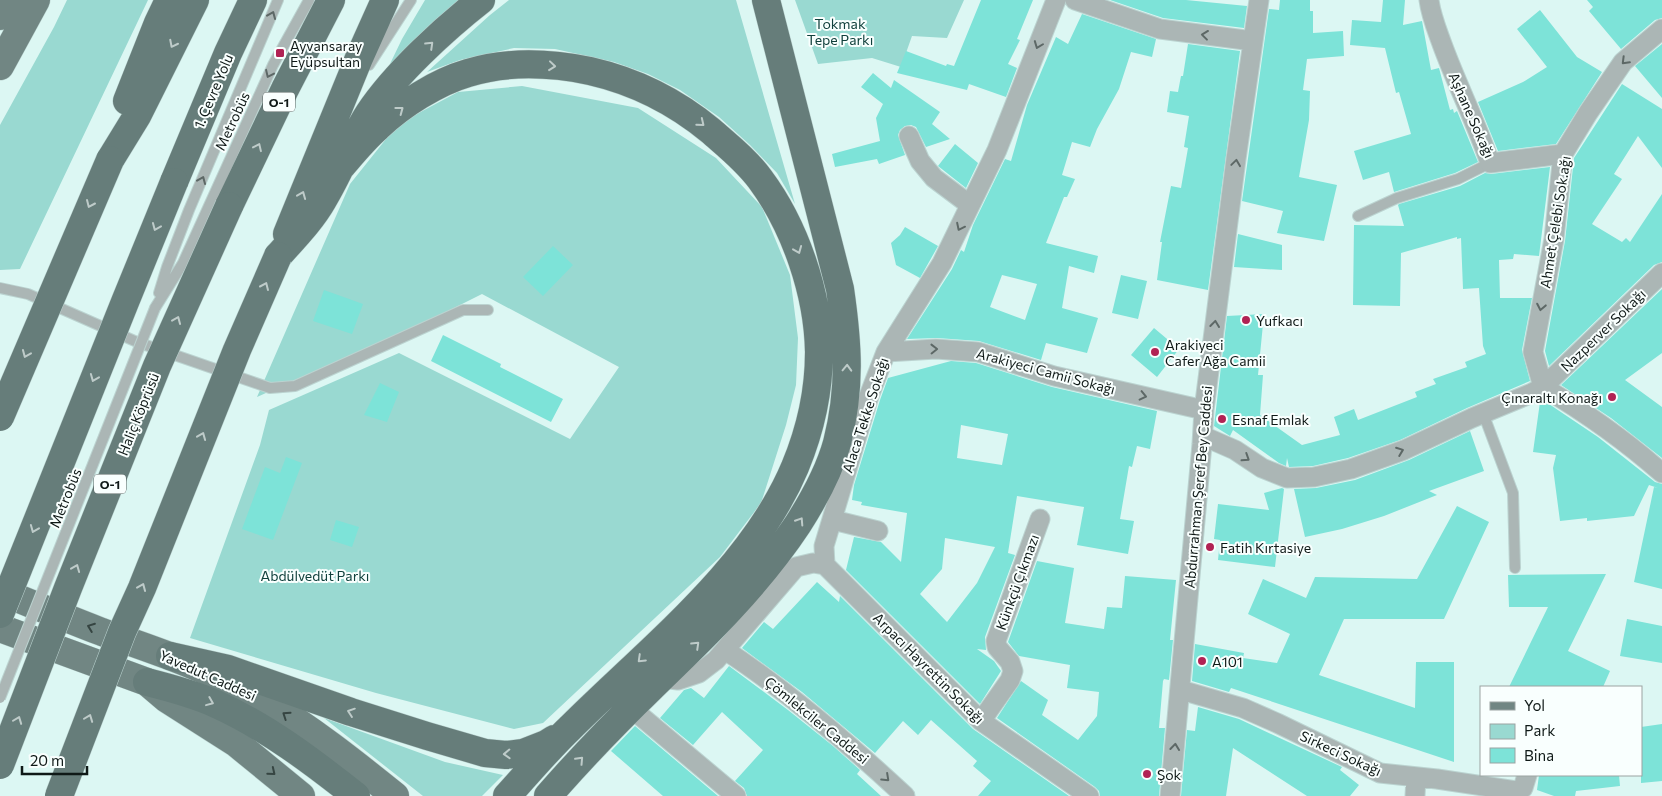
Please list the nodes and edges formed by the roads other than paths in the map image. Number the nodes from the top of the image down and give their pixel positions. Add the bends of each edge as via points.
1 (7, 0) edge
2 (36, 0) edge
3 (169, 0) edge
4 (195, 0) edge
5 (253, 0) edge
6 (278, 0) edge
7 (308, 0) edge
8 (331, 0) edge
9 (385, 0) edge
10 (411, 0) edge
11 (482, 0) edge
12 (766, 0) edge
13 (1056, 0) edge
14 (1075, 0) edge
15 (1260, 0) edge
16 (1429, 0) edge
17 (0, 16) edge
18 (1662, 29) edge
19 (1253, 41) junction
20 (0, 66) edge
21 (338, 112) junction
22 (909, 136) dead end
23 (1564, 154) junction
24 (110, 160) junction
25 (1490, 163) junction
26 (340, 168) junction
27 (970, 205) junction
28 (1358, 216) dead end
29 (278, 256) junction
30 (1662, 273) edge
31 (0, 288) edge
32 (155, 308) junction
33 (488, 310) dead end
34 (886, 352) junction
35 (1543, 387) junction
36 (1204, 410) junction
37 (1483, 413) junction
38 (0, 417) edge
39 (1203, 436) junction
40 (1662, 473) edge
41 (1040, 519) dead end
42 (832, 520) junction
43 (878, 531) dead end
44 (825, 566) junction
45 (1515, 568) dead end
46 (0, 591) edge
47 (0, 614) edge
48 (0, 628) edge
49 (725, 650) junction
50 (170, 656) junction
51 (662, 678) junction
52 (148, 682) junction
53 (1181, 690) junction
54 (0, 698) edge
55 (631, 708) junction
56 (981, 721) junction
57 (567, 730) junction
58 (0, 765) edge
59 (1527, 776) edge
60 (1416, 777) junction
61 (59, 796) edge
62 (301, 796) edge
63 (356, 796) edge
64 (395, 796) edge
65 (507, 796) edge
66 (548, 796) edge
67 (736, 796) edge
68 (905, 796) edge
69 (1090, 796) edge
70 (1170, 796) edge
71 (1415, 796) edge

1 - 17 main road
2 - 20 main road
3 - 24 highway via 134,80
4 -> 24 highway via 137,116
5 -> 47 highway, 1. Çevre Yolu, bridge via 124,302
32 -> 6 lane, Metrobüs via 189,210
7 -> 32 lane, Metrobüs via 273,65 182,263
58 -> 8 highway, Haliç Köprüsü / O-1, bridge via 158,366 229,206
9 - 21 highway
10 - 21 lane
26 -> 11 highway via 370,112 396,78
51 -> 12 highway via 743,596 784,545 824,477 844,407 847,335 840,289
13 -> 27 street, Alaca Tekke Sokağı via 997,150
19 -> 14 street via 1160,30
15 - 19 street, Abdurrahman Şeref Bey Caddesi
16 - 25 street, Aşhane Sokağı via 1452,71
18 -> 23 street, Ahmet Çelebi Sok.ağı via 1623,62
36 -> 19 street, Abdurrahman Şeref Bey Caddesi
29 -> 21 highway
22 - 27 street via 920,160 934,178
23 - 25 street, Aşhane Sokağı
23 -> 35 street, Ahmet Çelebi Sok.ağı via 1554,239 1533,352
24 -> 38 highway, bridge
25 - 28 lane
26 - 29 highway via 309,221
26 -> 57 highway via 379,126 441,83 468,72 499,66 537,64 574,68 616,77 662,98 696,119 736,152 760,179 785,220 801,256 813,297 819,351 816,392 795,467 752,542 714,587
27 -> 34 street, Alaca Tekke Sokağı via 942,263
61 -> 29 highway, bridge via 122,632
30 - 35 street, Nazperver Sokağı
31 - 33 lane via 28,294 137,342 270,388 295,386 463,310
32 - 54 lane, Metrobüs, bridge
34 -> 36 street, Arakiyeci Camii Sokağı via 936,349 978,352 1054,376
34 - 42 street, Alaca Tekke Sokağı via 869,396
35 - 37 street, Nazperver Sokağı
35 - 40 street
36 - 39 street, Abdurrahman Şeref Bey Caddesi
39 -> 37 street, Nazperver Sokağı via 1287,478 1314,477 1351,469 1404,450
37 - 45 lane via 1513,493
39 - 53 street, Abdurrahman Şeref Bey Caddesi
41 - 56 street, Künkçü Çıkmazı via 996,641 1010,662 1012,675
42 - 43 street
42 - 44 street, Alaca Tekke Sokağı via 824,546
44 - 49 street via 813,563 796,567
44 - 56 street, Arpacı Hayrettin Sokağı
50 -> 46 main road, Yavedut Caddesi
48 - 52 main road
49 - 51 street via 699,673 678,680
49 -> 68 street, Çömlekciler Caddesi via 758,672
57 -> 50 highway via 546,744 523,752 506,756 485,753 228,669
64 -> 50 main road, Yavedut Caddesi via 328,743 263,699
51 - 55 highway
52 -> 62 main road via 167,699 243,749
52 -> 63 highway via 209,701 251,722 324,770
53 - 60 street, Sirkeci Sokağı via 1243,708 1380,773
70 -> 53 street, Abdurrahman Şeref Bey Caddesi
66 -> 55 highway
55 - 67 street
56 - 69 street, Arpacı Hayrettin Sokağı
57 - 65 highway
59 - 60 street, Sirkeci Sokağı via 1523,788 1516,791
60 - 71 street

